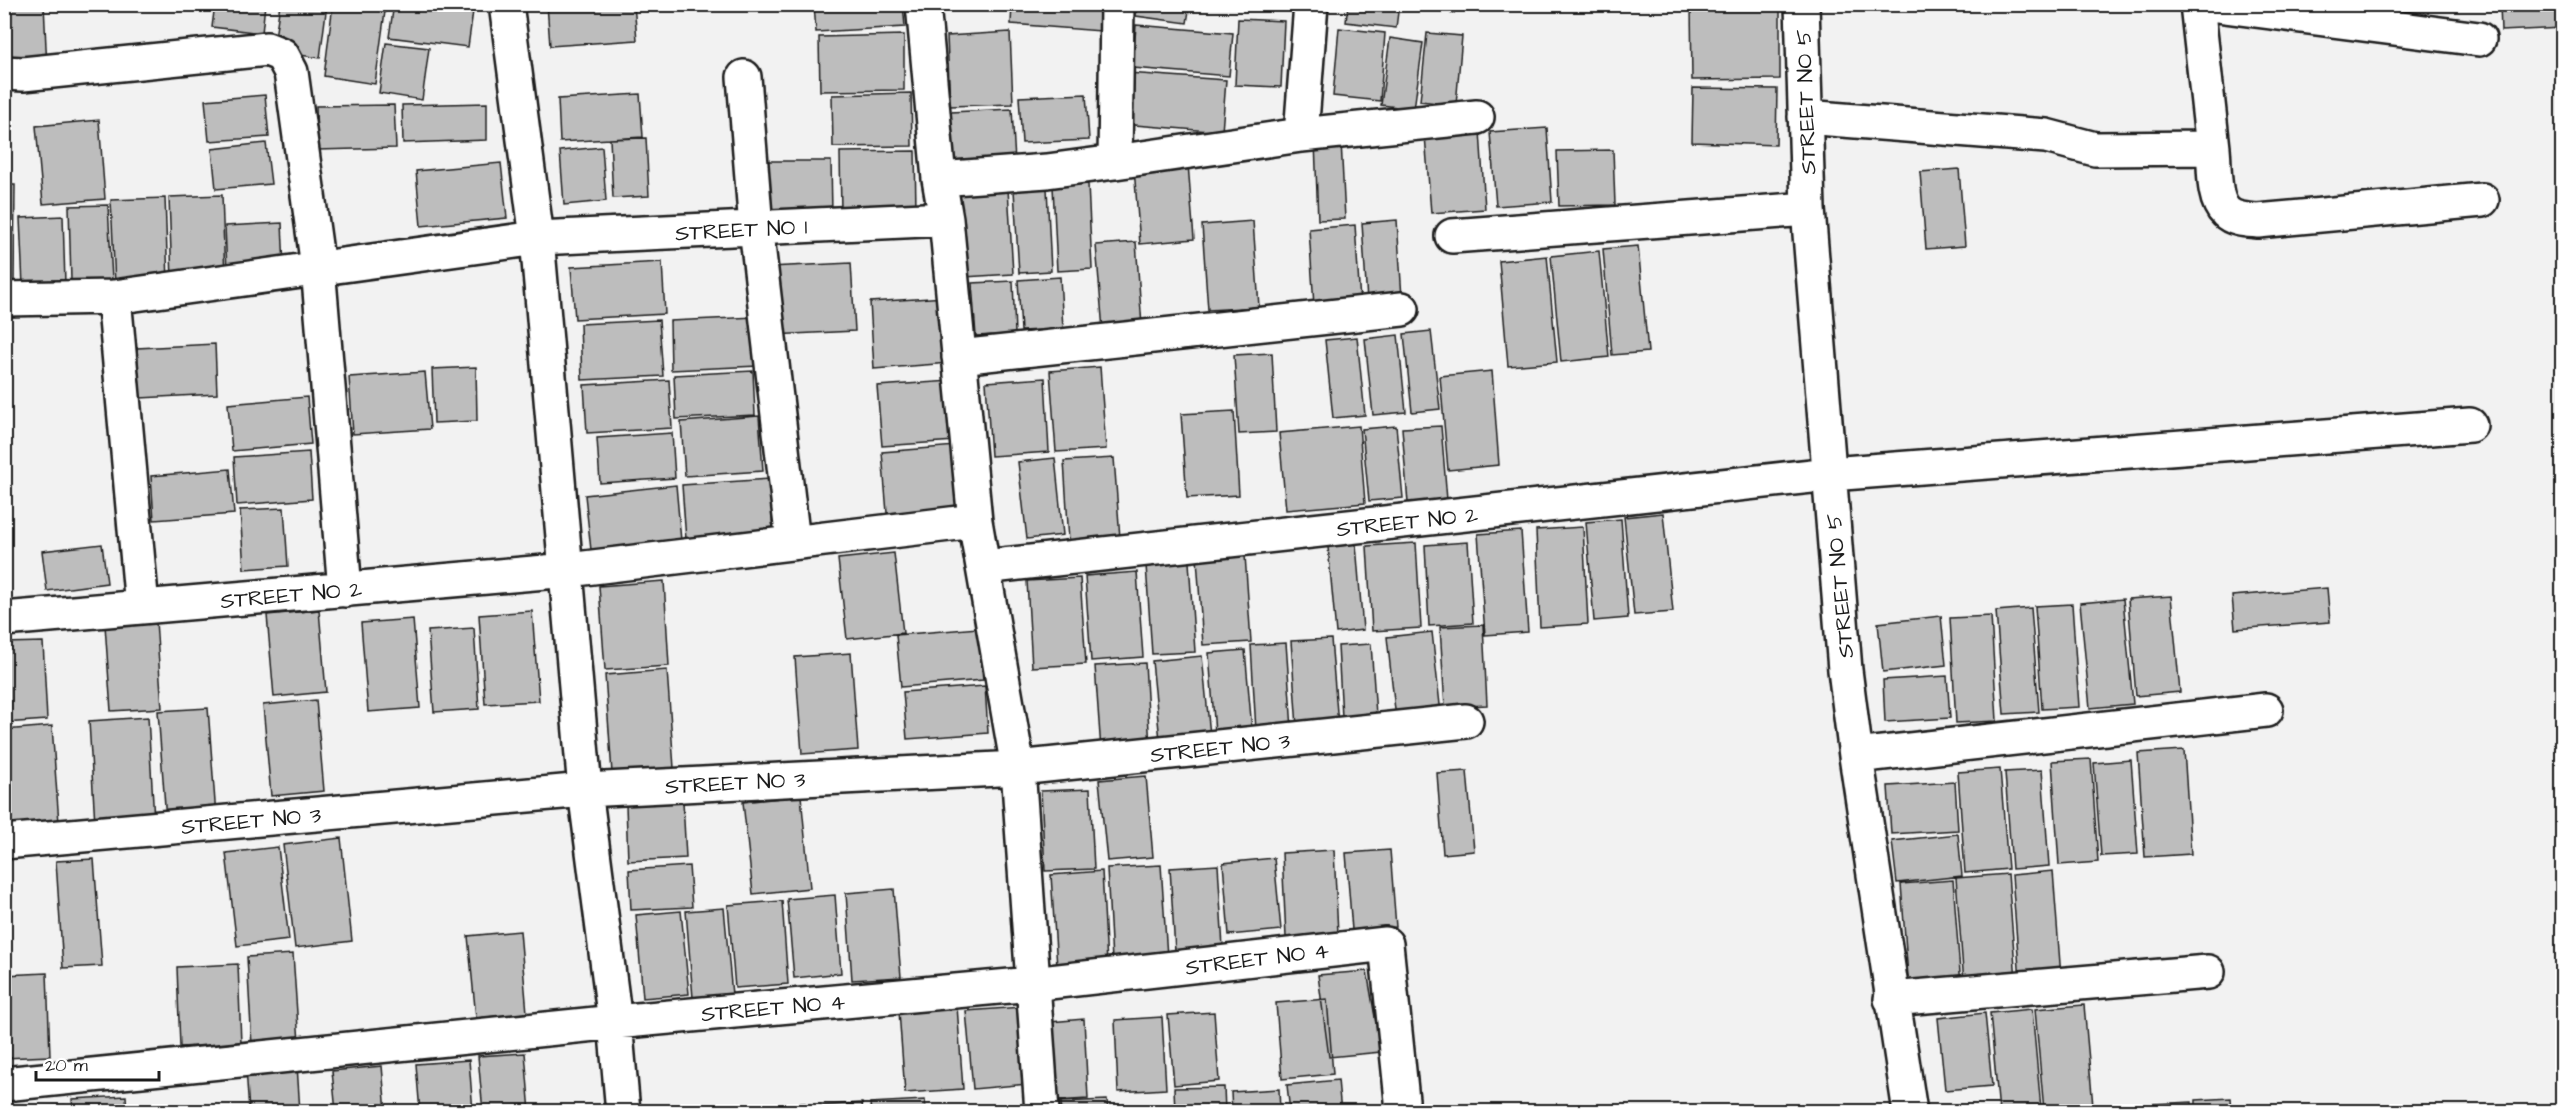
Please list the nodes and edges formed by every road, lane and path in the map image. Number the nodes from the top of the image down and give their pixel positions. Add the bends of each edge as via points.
1 (506, 4) edge
2 (923, 4) edge
3 (1117, 4) edge
4 (1311, 4) edge
5 (1802, 4) edge
6 (2197, 4) edge
7 (2209, 4) edge
8 (2479, 39) dead end
9 (4, 73) edge
10 (744, 77) dead end
11 (1477, 117) dead end
12 (1805, 117) junction
13 (1301, 135) junction
14 (2213, 148) junction
15 (1115, 162) junction
16 (939, 179) junction
17 (2482, 200) dead end
18 (1808, 208) junction
19 (946, 219) junction
20 (756, 228) junction
21 (1452, 236) dead end
22 (537, 238) junction
23 (318, 267) junction
24 (114, 297) junction
25 (4, 299) edge
26 (1402, 309) dead end
27 (959, 357) junction
28 (2470, 425) dead end
29 (1830, 474) junction
30 (975, 521) junction
31 (792, 542) junction
32 (984, 567) junction
33 (568, 570) junction
34 (345, 590) junction
35 (142, 607) junction
36 (9, 619) edge
37 (2266, 710) dead end
38 (1466, 721) dead end
39 (1856, 756) junction
40 (1018, 768) junction
41 (585, 790) junction
42 (4, 842) edge
43 (2208, 972) dead end
44 (1032, 984) junction
45 (1891, 999) junction
46 (615, 1022) junction
47 (4, 1084) edge
48 (1402, 1100) dead end
49 (623, 1112) edge
50 (1042, 1112) edge
51 (1910, 1112) edge

1 - 22 street
2 - 16 street
3 - 15 street
4 - 13 street
5 - 12 street, STREET NO 5
6 - 14 street
7 - 8 street
9 - 23 street via 267,49 282,56 291,72
10 - 20 street
11 - 13 street
12 - 14 street via 2046,136 2096,149
12 - 18 street, STREET NO 5
13 - 15 street
14 - 17 street via 2218,196 2226,212 2238,219 2258,221
15 - 16 street
16 - 19 street
18 - 21 street
18 - 29 street, STREET NO 5
19 - 20 street, STREET NO 1
19 - 27 street
20 - 22 street, STREET NO 1
20 - 31 street
22 - 23 street, STREET NO 1
22 - 33 street
23 - 24 street, STREET NO 1
23 - 34 street
24 - 25 street, STREET NO 1
24 - 35 street
26 - 27 street
27 - 30 street
28 - 29 street, STREET NO 2
29 - 32 street, STREET NO 2
29 - 39 street, STREET NO 5 via 1845,670
30 - 31 street, STREET NO 2
30 - 32 street
31 - 33 street, STREET NO 2
32 - 40 street
33 - 34 street, STREET NO 2
33 - 41 street
34 - 35 street, STREET NO 2
35 - 36 street, STREET NO 2
37 - 39 street
38 - 40 street, STREET NO 3
39 - 45 street, STREET NO 5
40 - 41 street, STREET NO 3
40 - 44 street
41 - 42 street, STREET NO 3
41 - 46 street
43 - 45 street
44 - 46 street, STREET NO 4
44 - 48 street, STREET NO 4 via 1386,944
44 - 50 street
45 - 51 street, STREET NO 5
46 - 47 street, STREET NO 4
46 - 49 street

